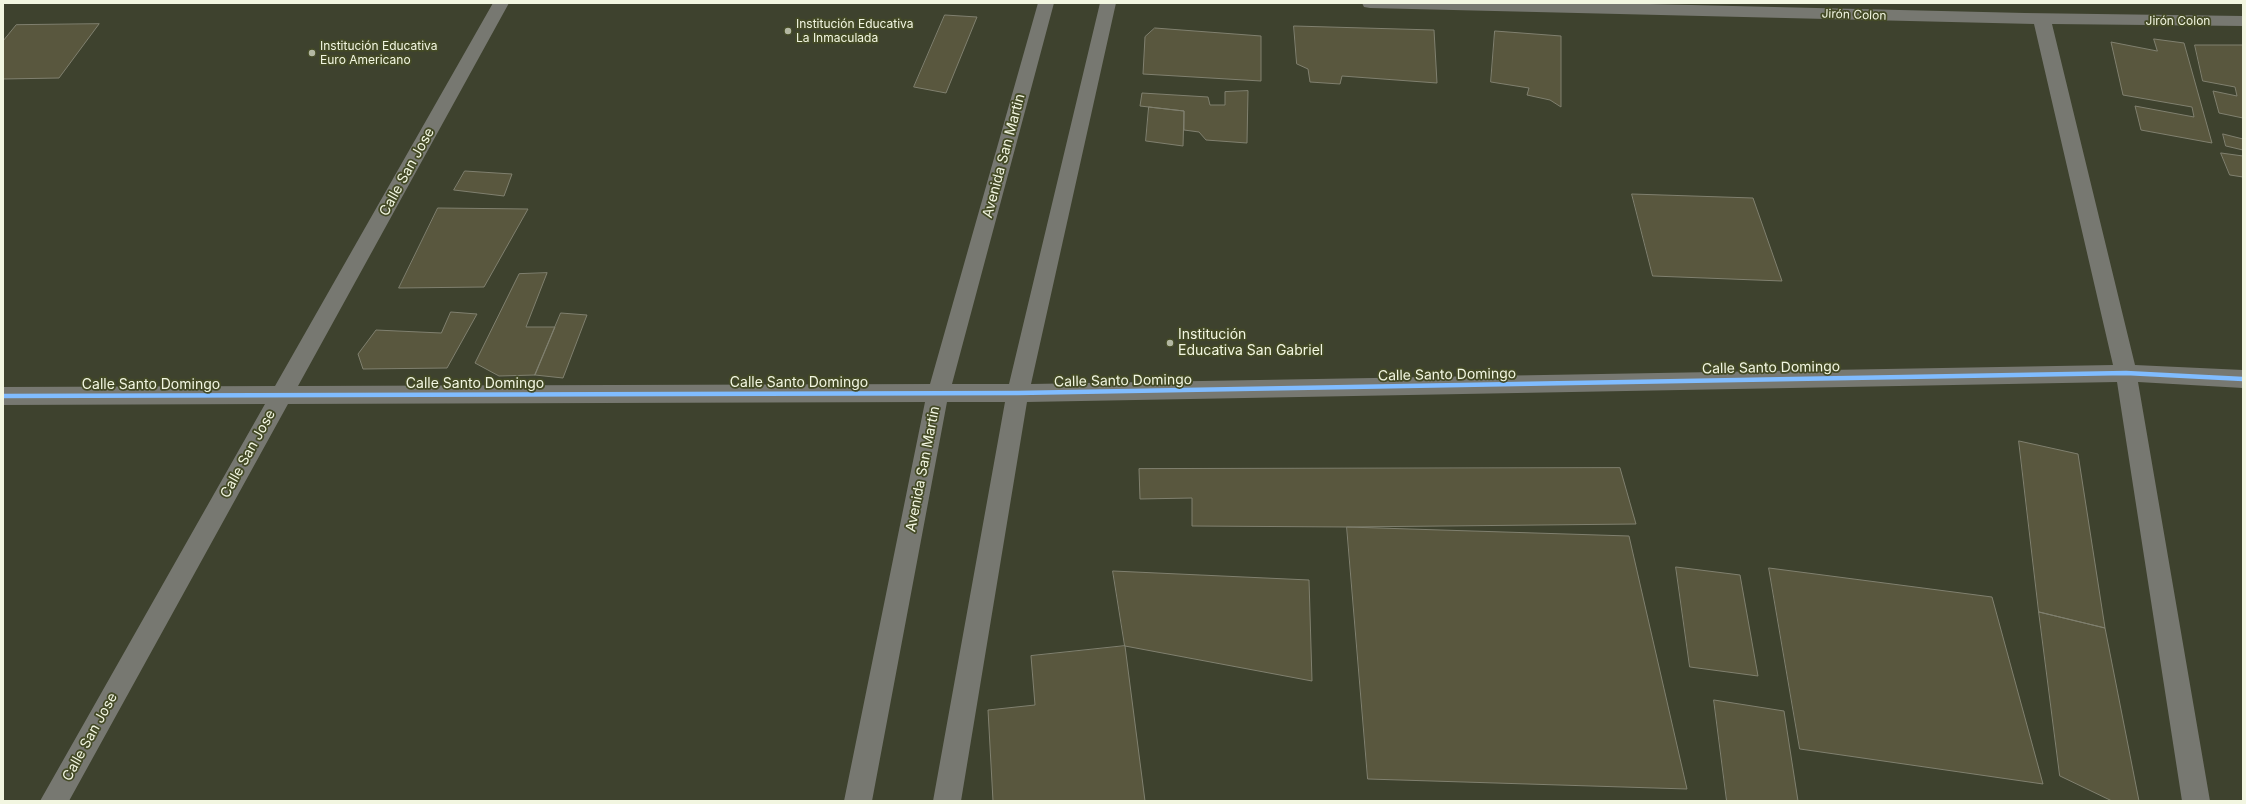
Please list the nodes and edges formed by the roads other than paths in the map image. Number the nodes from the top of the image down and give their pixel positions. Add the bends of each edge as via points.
1 (501, 3) edge
2 (1046, 3) edge
3 (1108, 3) edge
4 (1370, 3) edge
5 (1546, 4) edge
6 (2042, 20) junction
7 (2243, 21) edge
8 (2126, 373) junction
9 (2243, 379) edge
10 (938, 394) junction
11 (1018, 394) junction
12 (281, 395) junction
13 (3, 396) edge
14 (54, 801) edge
15 (858, 801) edge
16 (947, 801) edge
17 (2196, 801) edge

1 - 12 street, Calle San Jose
2 - 10 street, Avenida San Martin
3 - 11 street
4 - 5 street, Jirón Colon
5 - 6 street, Jirón Colon
6 - 7 street, Jirón Colon
6 - 8 street
8 - 9 street, Calle Santo Domingo
8 - 11 street, Calle Santo Domingo
8 - 17 street
10 - 11 street, Calle Santo Domingo
10 - 12 street, Calle Santo Domingo
10 - 15 street, Avenida San Martin
11 - 16 street
12 - 13 street, Calle Santo Domingo
12 - 14 street, Calle San Jose

